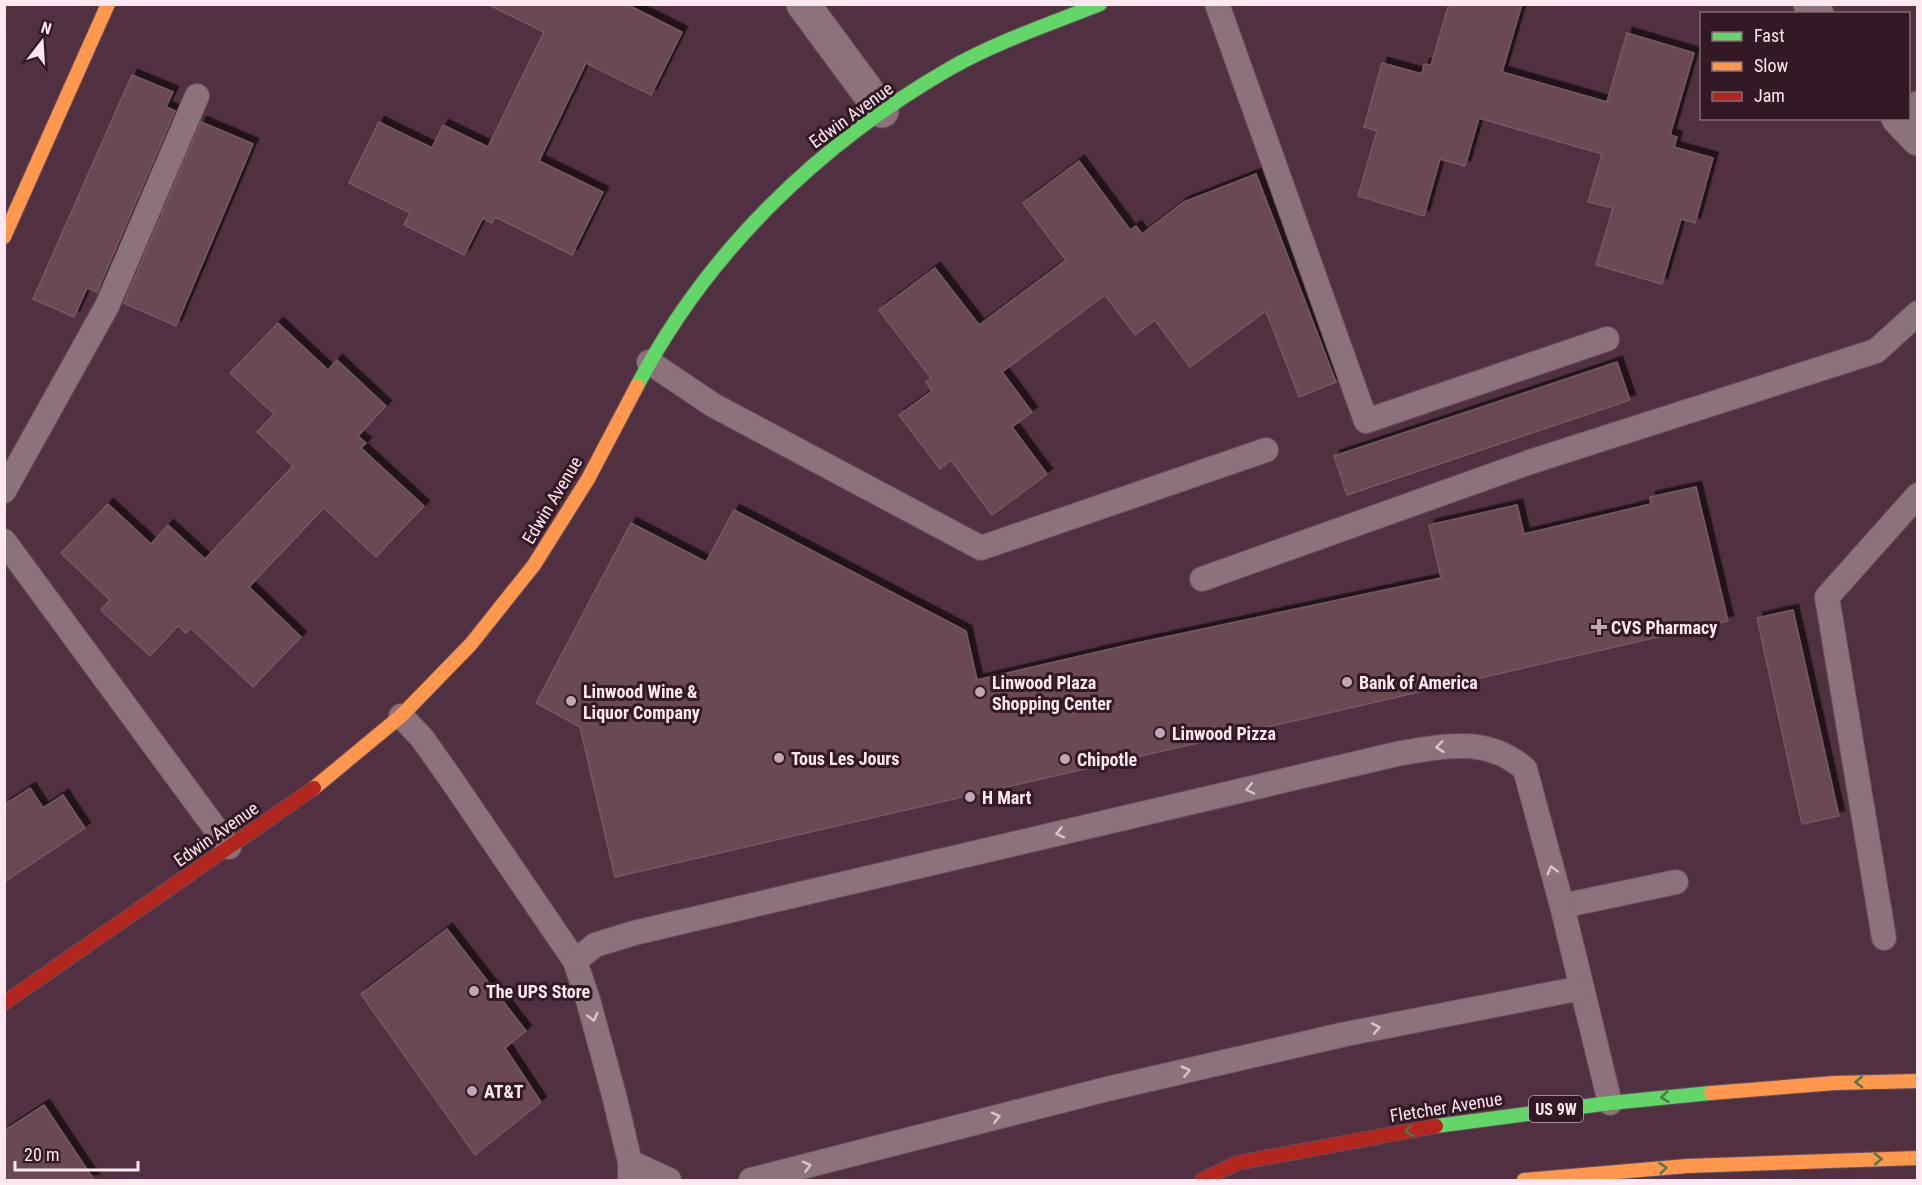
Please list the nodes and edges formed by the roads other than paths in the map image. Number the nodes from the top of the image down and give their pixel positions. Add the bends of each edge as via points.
1 (108, 4) edge
2 (803, 4) edge
3 (1100, 4) edge
4 (1217, 4) edge
5 (197, 96) dead end
6 (882, 111) junction
7 (4, 237) edge
8 (1917, 313) edge
9 (1607, 339) dead end
10 (649, 362) junction
11 (1266, 450) dead end
12 (4, 491) edge
13 (1917, 495) edge
14 (4, 541) edge
15 (1202, 579) dead end
16 (401, 716) junction
17 (229, 847) junction
18 (1676, 882) dead end
19 (1562, 906) junction
20 (1884, 938) dead end
21 (575, 961) junction
22 (1582, 988) junction
23 (4, 1003) edge
24 (1917, 1081) edge
25 (1610, 1103) junction
26 (1917, 1158) edge
27 (1840, 1170) edge
28 (630, 1171) edge
29 (669, 1180) edge
30 (751, 1180) edge
31 (1202, 1180) edge
32 (1536, 1180) edge

1 - 7 main road
2 - 6 street
3 - 6 main road, Edwin Avenue via 951,68
4 - 9 lane via 1366,421
5 - 12 lane via 107,306
6 - 10 main road, Edwin Avenue via 826,153 756,219 694,293
8 - 15 lane via 1876,351 1530,462
10 - 11 lane via 713,405 981,548
10 - 16 main road, Edwin Avenue via 588,479 534,565 471,644
13 - 20 lane via 1827,597
14 - 17 lane
16 - 17 main road, Edwin Avenue via 324,781
16 - 21 lane via 422,738
17 - 23 main road, Edwin Avenue
18 - 19 lane
19 -> 21 lane via 1525,769 1500,753 1468,745 1444,746 634,933 595,945
19 - 22 lane
21 -> 28 lane
22 - 25 lane
30 -> 22 lane via 1038,1106 1323,1039
24 -> 25 main road, Fletcher Avenue / US 9W via 1758,1088
25 -> 31 main road, Fletcher Avenue / US 9W via 1459,1122 1321,1147 1238,1163
27 -> 26 main road
32 -> 27 main road via 1687,1166
28 - 29 lane

